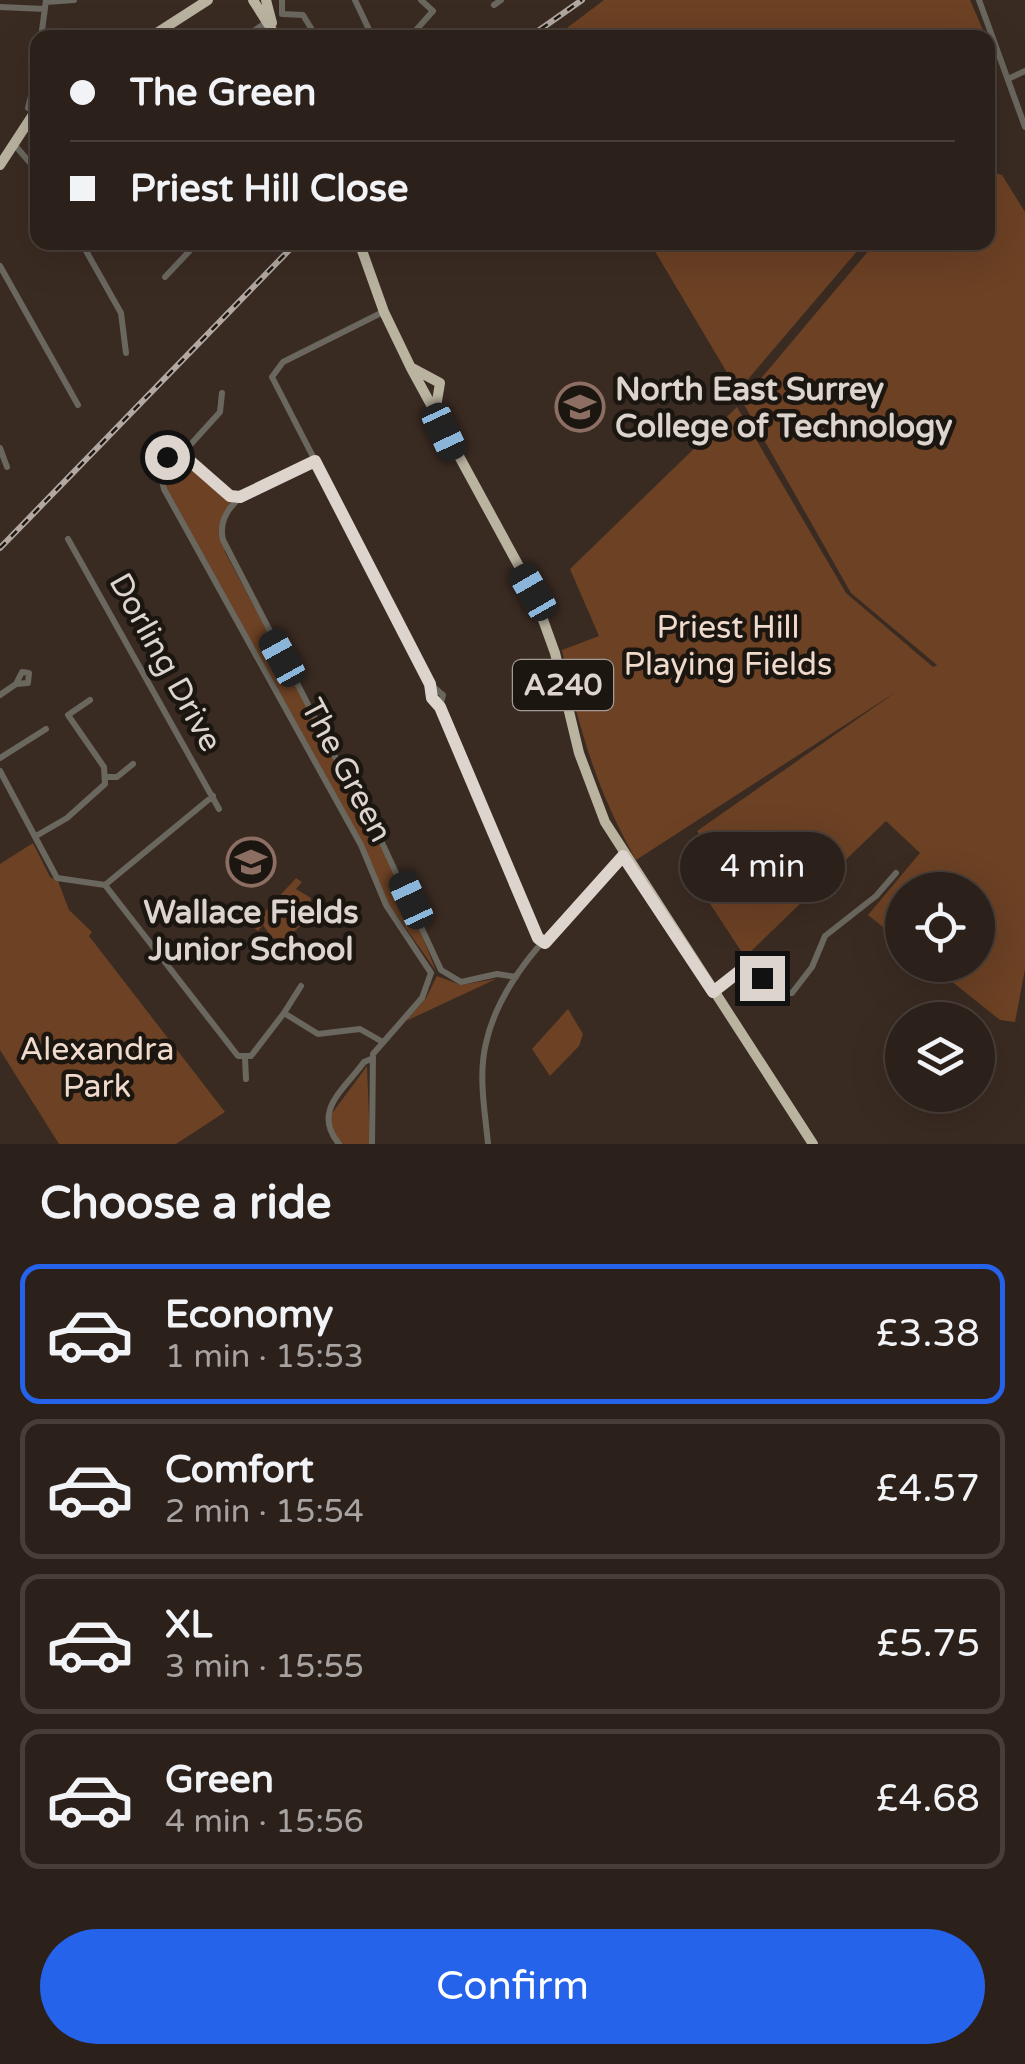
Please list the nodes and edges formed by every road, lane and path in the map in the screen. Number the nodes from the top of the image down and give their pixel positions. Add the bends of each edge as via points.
1 (74, 0) edge
2 (208, 0) edge
3 (253, 0) edge
4 (266, 0) edge
5 (282, 0) edge
6 (356, 0) edge
7 (421, 0) edge
8 (980, 0) edge
9 (45, 4) edge
10 (0, 7) edge
11 (42, 30) edge
12 (161, 30) edge
13 (273, 30) edge
14 (312, 30) edge
15 (369, 30) edge
16 (418, 30) edge
17 (990, 30) edge
18 (995, 43) edge
19 (1025, 70) edge
20 (1008, 80) junction
21 (30, 112) edge
22 (1025, 127) edge
23 (12, 143) junction
24 (30, 163) edge
25 (0, 166) edge
26 (87, 250) edge
27 (190, 250) edge
28 (362, 250) edge
29 (0, 266) edge
30 (165, 277) dead end
31 (384, 312) junction
32 (126, 353) dead end
33 (222, 393) dead end
34 (78, 405) dead end
35 (0, 448) edge
36 (182, 454) junction
37 (315, 461) junction
38 (7, 468) dead end
39 (240, 497) junction
40 (68, 539) dead end
41 (16, 684) dead end
42 (0, 695) edge
43 (90, 700) dead end
44 (46, 729) dead end
45 (0, 758) edge
46 (133, 764) dead end
47 (0, 771) edge
48 (107, 777) junction
49 (213, 796) junction
50 (219, 809) dead end
51 (36, 836) junction
52 (623, 856) junction
53 (105, 885) junction
54 (885, 886) edge
55 (545, 943) junction
56 (431, 973) junction
57 (443, 973) junction
58 (516, 977) junction
59 (301, 986) dead end
60 (713, 992) junction
61 (284, 1013) junction
62 (381, 1041) junction
63 (245, 1058) junction
64 (371, 1059) junction
65 (246, 1079) dead end
66 (339, 1144) edge
67 (372, 1144) edge
68 (488, 1144) edge
69 (813, 1144) edge

1 - 9 street
2 - 12 highway
3 - 13 highway
4 - 13 highway
5 - 14 street via 282,14 303,15
6 - 15 street
7 - 16 street via 433,12
8 - 17 street
9 - 10 street
9 - 11 street
18 - 20 street
19 - 20 street
20 - 22 street
21 - 23 highway
23 - 24 street
23 - 25 highway
26 - 32 street via 122,313
27 - 30 street
28 - 31 highway, A240
29 - 34 street
31 - 37 street via 272,371
31 - 52 highway, A240 via 411,368 431,389 436,413 533,592 579,752
33 - 36 street via 220,412
35 - 38 street
36 - 39 street via 230,496
36 - 56 street, The Green via 162,461 160,480 361,844 386,905
37 - 39 street
37 - 55 street via 430,684 533,929
39 - 57 street, The Green via 221,525 229,554 359,794
40 - 49 street, Dorling Drive
41 - 42 street
43 - 48 street via 68,715
44 - 45 street
46 - 48 street
47 - 51 street
48 - 51 street via 97,794
49 - 50 street, Dorling Drive
49 - 53 street
51 - 53 street via 58,878
52 - 55 street
52 - 60 highway, A240
53 - 63 street
54 - 60 street via 825,936 792,993 774,993 759,974 745,969
55 - 58 street
56 - 57 street
56 - 62 street via 422,998
57 - 58 street via 469,982 496,974
58 - 68 street via 486,1042
59 - 61 street
60 - 69 highway, A240
61 - 62 street via 318,1034 360,1029
61 - 63 street
62 - 64 street
63 - 65 street
64 - 66 street via 326,1116
64 - 67 street

